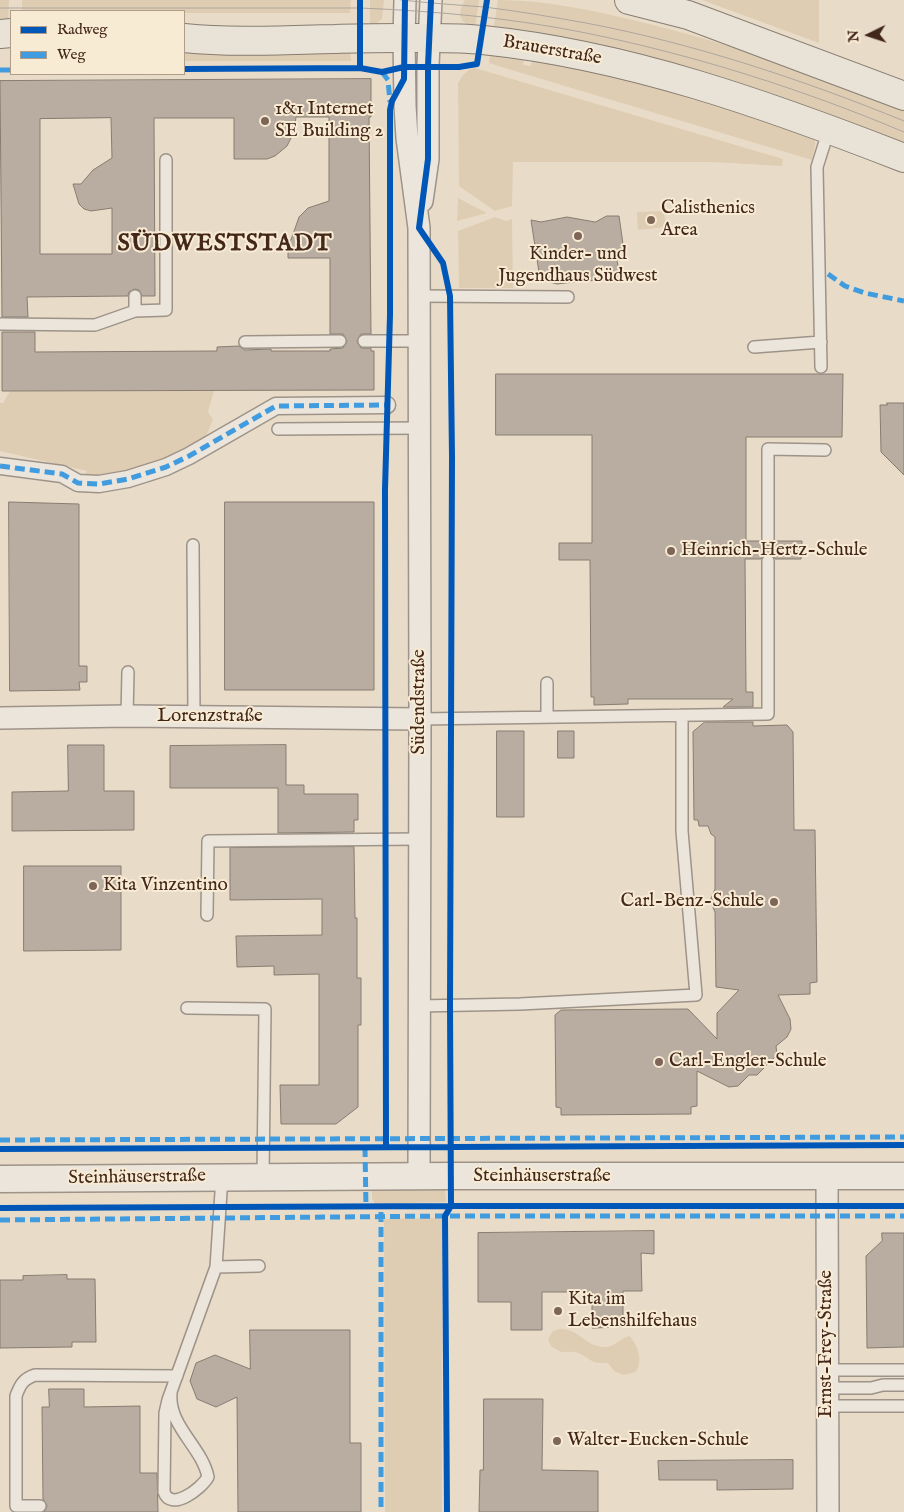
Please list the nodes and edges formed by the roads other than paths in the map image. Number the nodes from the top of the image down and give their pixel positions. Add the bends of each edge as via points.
1 (405, 0) edge
2 (431, 0) edge
3 (629, 0) edge
4 (185, 38) edge
5 (416, 38) junction
6 (904, 96) edge
7 (829, 129) junction
8 (904, 158) edge
9 (166, 160) dead end
10 (135, 296) dead end
11 (418, 296) junction
12 (568, 297) dead end
13 (136, 311) junction
14 (0, 324) edge
15 (340, 341) dead end
16 (364, 341) dead end
17 (419, 341) junction
18 (245, 342) dead end
19 (820, 342) junction
20 (754, 347) dead end
21 (820, 368) dead end
22 (387, 405) dead end
23 (419, 428) junction
24 (278, 430) dead end
25 (824, 450) dead end
26 (0, 466) edge
27 (768, 539) dead end
28 (193, 545) dead end
29 (768, 561) dead end
30 (128, 672) dead end
31 (547, 683) dead end
32 (682, 715) junction
33 (127, 716) junction
34 (194, 717) junction
35 (0, 718) edge
36 (547, 718) junction
37 (420, 719) junction
38 (419, 839) junction
39 (207, 915) dead end
40 (419, 1006) junction
41 (187, 1008) dead end
42 (419, 1176) junction
43 (827, 1176) junction
44 (904, 1176) edge
45 (222, 1177) junction
46 (263, 1177) junction
47 (0, 1179) edge
48 (259, 1266) dead end
49 (216, 1267) junction
50 (904, 1370) edge
51 (178, 1376) junction
52 (904, 1384) edge
53 (828, 1388) junction
54 (171, 1393) junction
55 (904, 1406) edge
56 (40, 1506) dead end
57 (828, 1512) edge

1 - 5 street, Südendstraße
2 - 5 street, Südendstraße
3 - 6 main road via 688,15
4 - 5 main road, Brauerstraße via 238,42
5 - 7 main road, Brauerstraße via 482,39 584,55 730,95
5 - 11 street, Südendstraße via 407,138 419,228
7 - 8 main road, Brauerstraße
7 - 19 lane via 817,167
9 - 13 lane via 166,310
10 - 13 lane
11 - 12 lane
11 - 17 street, Südendstraße
13 - 14 lane via 95,324
15 - 18 lane
16 - 17 lane
17 - 23 street, Südendstraße
19 - 20 lane
19 - 21 lane
22 - 26 street via 276,406 166,467 99,484 78,482 62,474
23 - 24 lane
23 - 37 street, Südendstraße
25 - 27 lane via 768,450
28 - 34 lane
29 - 32 lane via 768,714
30 - 33 lane
31 - 36 lane
32 - 36 lane
32 - 40 lane via 682,831 696,995
33 - 34 street, Lorenzstraße
33 - 35 street, Lorenzstraße
34 - 37 street, Lorenzstraße
36 - 37 lane
37 - 38 street, Südendstraße
38 - 39 lane via 208,841
38 - 40 street, Südendstraße
40 - 42 street, Südendstraße
41 - 46 lane via 265,1009
42 - 43 street, Steinhäuserstraße
42 - 46 street, Steinhäuserstraße
43 - 44 street, Steinhäuserstraße
43 - 53 street, Ernst-Frey-Straße
45 - 46 street, Steinhäuserstraße
45 - 47 street, Steinhäuserstraße
45 - 49 lane
48 - 49 lane
49 - 51 lane
50 - 53 lane
51 - 54 lane
51 - 56 lane via 35,1375 26,1378 16,1396 16,1506
52 - 53 lane
53 - 55 lane
53 - 57 street, Ernst-Frey-Straße
54 - 54 lane via 165,1413 164,1492 166,1498 175,1504 186,1500 208,1477 176,1420 170,1402

